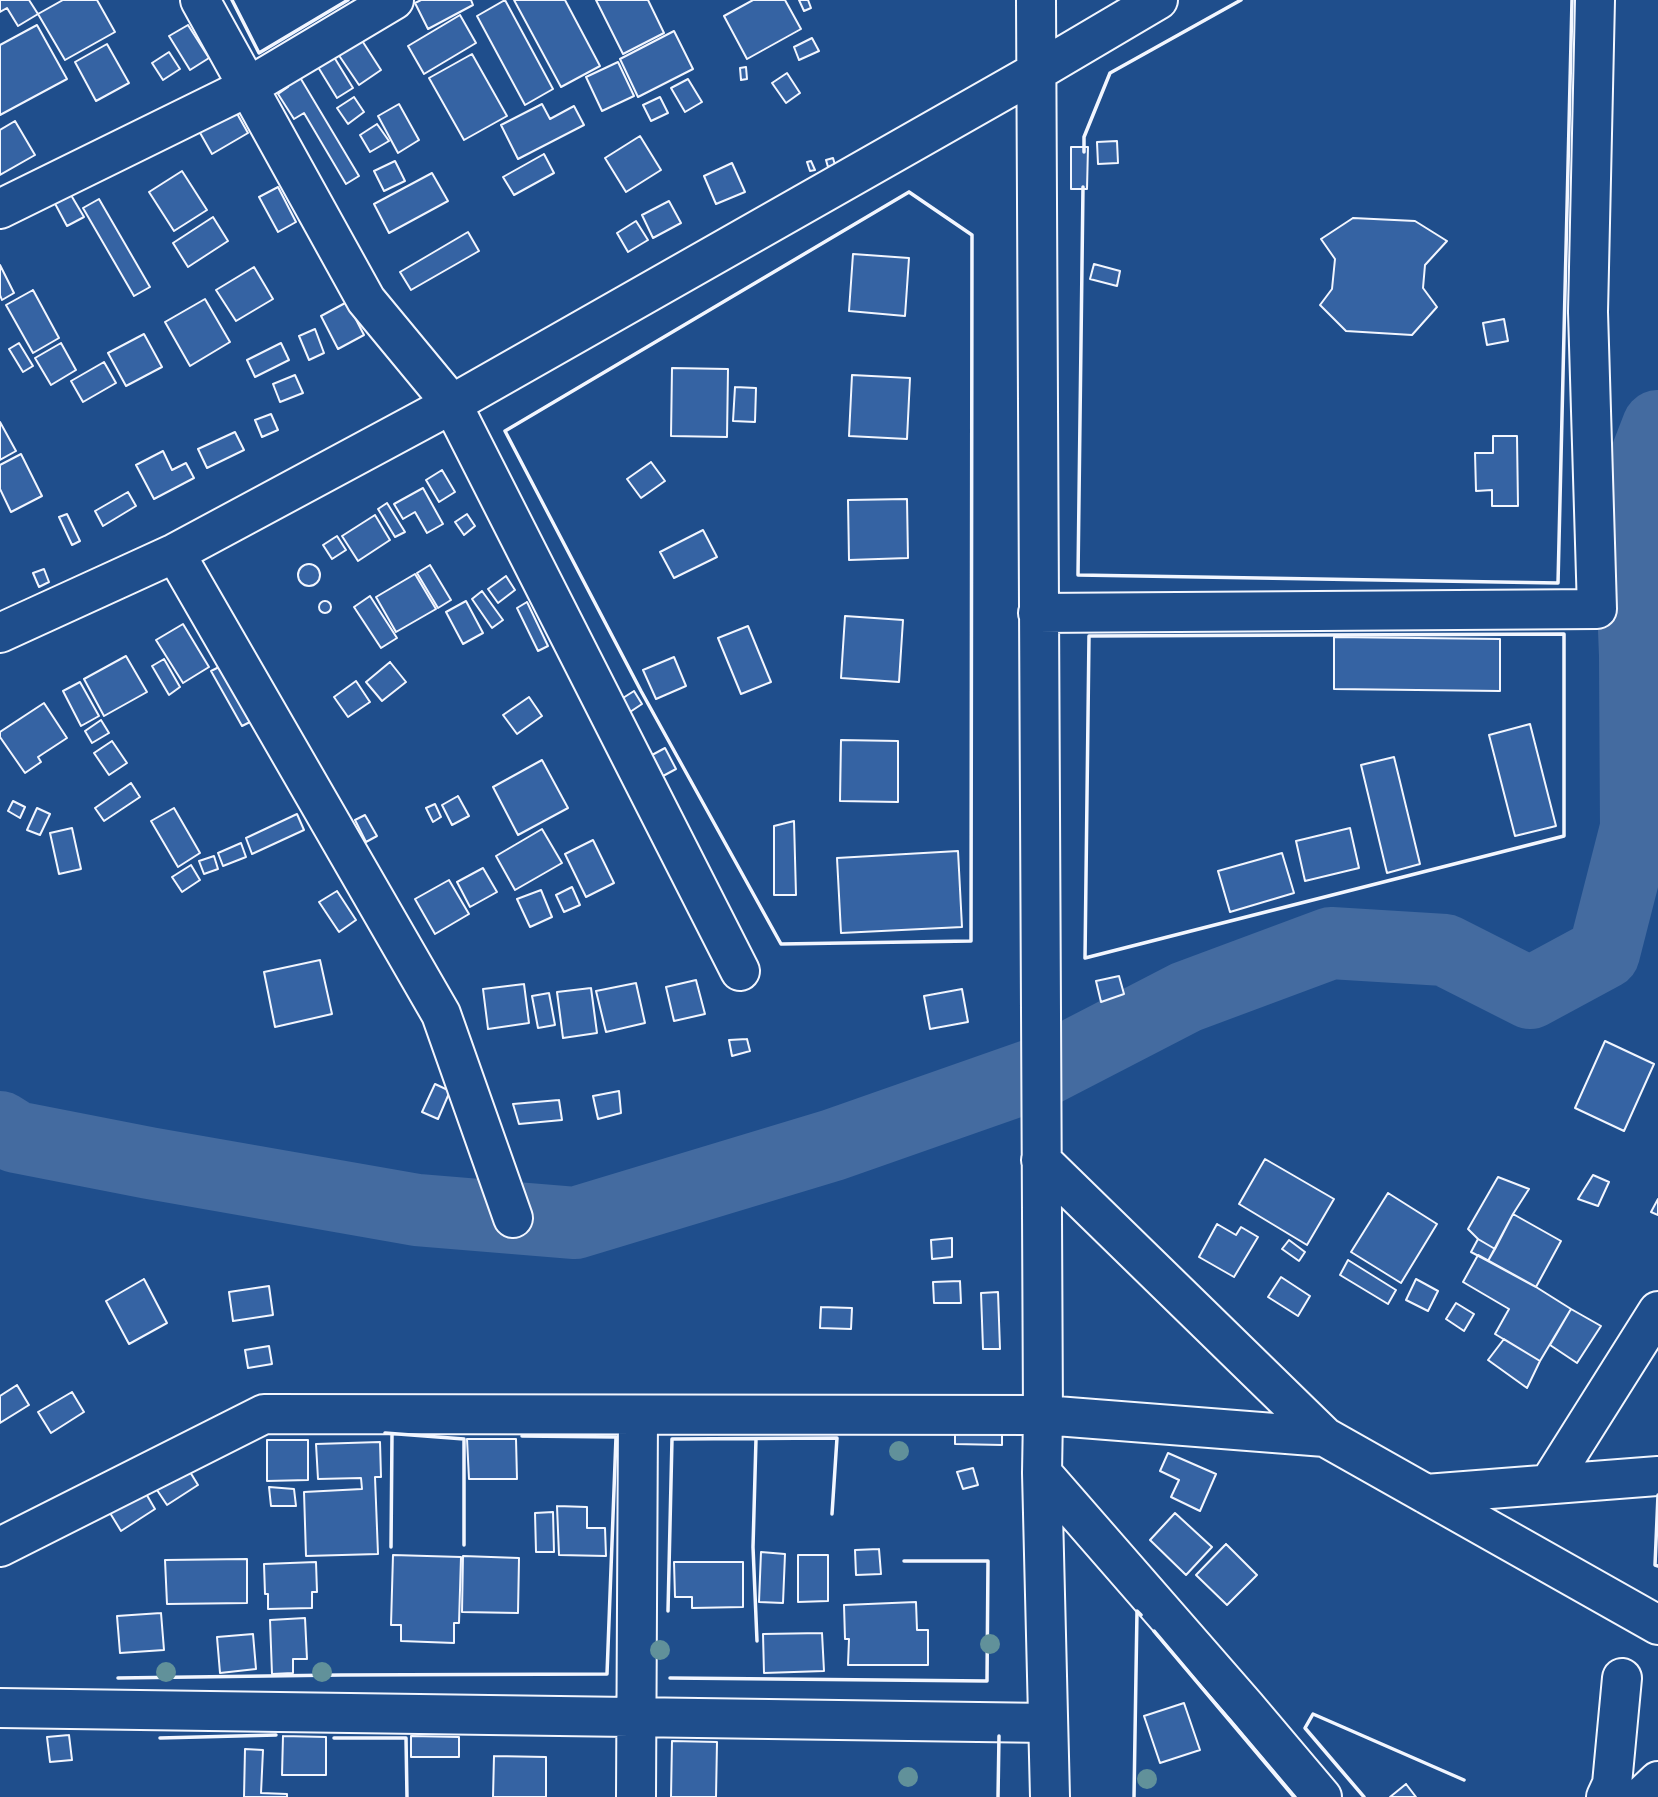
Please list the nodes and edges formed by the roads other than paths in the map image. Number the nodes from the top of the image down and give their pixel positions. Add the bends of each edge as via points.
1 (200, 0) edge
2 (394, 0) edge
3 (1036, 0) edge
4 (1158, 0) edge
5 (1595, 0) edge
6 (1036, 72) junction
7 (248, 87) junction
8 (0, 209) edge
9 (452, 404) junction
10 (175, 553) junction
11 (1038, 614) junction
12 (0, 633) edge
13 (740, 971) dead end
14 (1041, 1160) junction
15 (513, 1218) dead end
16 (1658, 1311) edge
17 (638, 1415) junction
18 (1043, 1415) junction
19 (1325, 1437) junction
20 (1042, 1473) junction
21 (1658, 1476) edge
22 (1549, 1484) junction
23 (1426, 1494) junction
24 (0, 1547) edge
25 (1658, 1625) edge
26 (1622, 1678) dead end
27 (0, 1708) edge
28 (636, 1717) junction
29 (1048, 1723) junction
30 (1658, 1781) edge
31 (636, 1797) edge
32 (1050, 1797) edge
33 (1322, 1797) edge
34 (1606, 1797) edge
35 (1640, 1797) edge

1 - 7 street
2 - 7 street
3 - 6 street
4 - 6 street
5 - 11 street via 1588,312 1597,609
6 - 9 street
6 - 11 street
7 - 8 street
7 - 9 street via 366,300
9 - 10 street
9 - 13 street
10 - 12 street
10 - 15 street via 441,1014
11 - 14 street
14 - 18 street
14 - 19 street
16 - 22 street
17 - 18 street
17 - 24 street via 264,1414
17 - 28 street
18 - 19 street
18 - 20 street
19 - 23 street
20 - 29 street
20 - 33 street
21 - 22 street
22 - 23 street
23 - 25 street
26 - 34 street via 1612,1784
27 - 28 street
28 - 29 street
28 - 31 street
29 - 32 street
30 - 35 street

